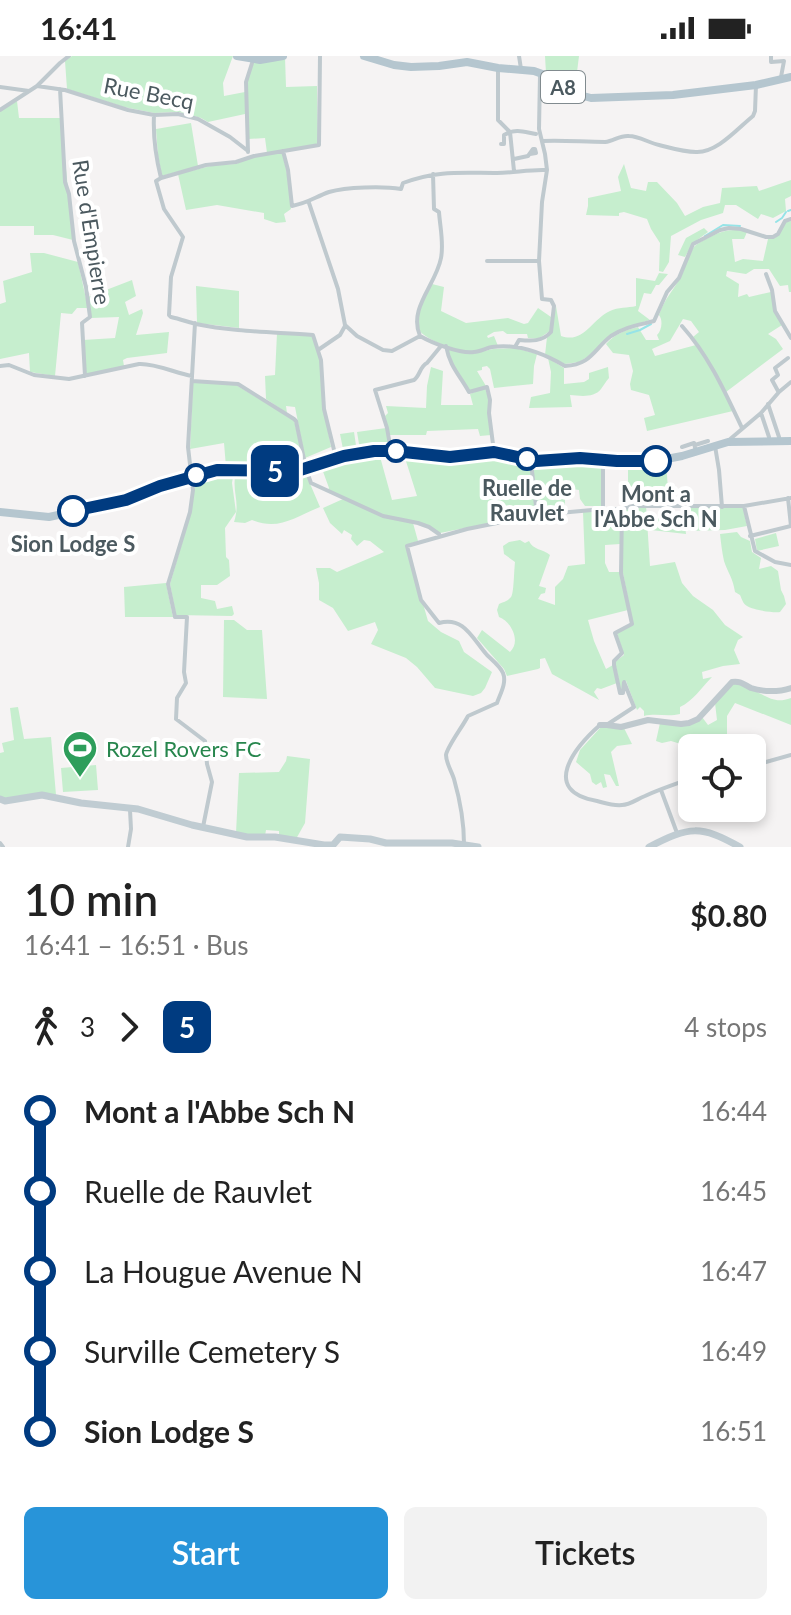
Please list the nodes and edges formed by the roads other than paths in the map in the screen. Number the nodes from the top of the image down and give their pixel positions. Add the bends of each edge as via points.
1 (69, 56) edge
2 (237, 56) edge
3 (283, 56) edge
4 (320, 56) edge
5 (364, 56) edge
6 (519, 56) edge
7 (774, 58) edge
8 (253, 60) junction
9 (498, 68) junction
10 (521, 69) junction
11 (540, 72) junction
12 (791, 77) edge
13 (781, 80) junction
14 (756, 85) junction
15 (37, 86) junction
16 (0, 87) edge
17 (60, 89) junction
18 (30, 91) junction
19 (0, 110) edge
20 (154, 115) junction
21 (510, 132) junction
22 (536, 134) dead end
23 (543, 141) junction
24 (501, 144) dead end
25 (283, 151) junction
26 (248, 154) junction
27 (530, 154) dead end
28 (514, 159) junction
29 (547, 170) junction
30 (514, 171) junction
31 (433, 174) junction
32 (161, 178) junction
33 (309, 203) junction
34 (791, 219) edge
35 (487, 261) dead end
36 (539, 261) junction
37 (766, 274) dead end
38 (195, 323) junction
39 (345, 325) junction
40 (682, 326) dead end
41 (420, 336) junction
42 (791, 336) edge
43 (444, 346) junction
44 (515, 347) junction
45 (318, 350) junction
46 (788, 358) dead end
47 (0, 366) edge
48 (85, 376) junction
49 (192, 378) junction
50 (789, 383) edge
51 (791, 390) edge
52 (779, 392) junction
53 (768, 404) junction
54 (761, 413) junction
55 (742, 428) junction
56 (769, 437) dead end
57 (779, 437) dead end
58 (791, 441) edge
59 (728, 442) junction
60 (711, 444) junction
61 (682, 447) dead end
62 (696, 449) junction
63 (391, 451) junction
64 (494, 452) junction
65 (336, 458) junction
66 (603, 459) junction
67 (530, 460) junction
68 (306, 469) junction
69 (191, 477) junction
70 (790, 498) edge
71 (744, 506) junction
72 (722, 507) junction
73 (603, 509) junction
74 (622, 509) junction
75 (0, 512) edge
76 (537, 515) junction
77 (441, 535) junction
78 (750, 536) junction
79 (791, 565) edge
80 (791, 688) edge
81 (604, 725) junction
82 (791, 755) edge
83 (766, 762) edge
84 (678, 783) edge
85 (661, 790) junction
86 (0, 799) edge
87 (130, 808) junction
88 (203, 827) junction
89 (678, 834) junction
90 (466, 846) edge
91 (128, 847) edge
92 (478, 847) edge
93 (649, 847) edge
94 (740, 847) edge

1 - 15 street
2 - 8 main road
3 - 8 main road
4 - 25 street via 319,143
5 - 9 main road, A8 via 411,67 467,62
6 - 10 street
7 - 13 street via 784,61
8 - 26 street via 246,82
9 - 10 main road, A8
9 - 21 street via 498,120
10 - 11 main road, A8
11 - 14 main road, A8 via 572,93 591,98 659,97
11 - 23 street
12 - 13 main road, A8
13 - 14 main road, A8
14 - 23 street via 753,116 706,151 678,150 632,136 608,142
15 - 17 street, Rue Becq
15 - 18 street
16 - 18 street
17 - 20 street, Rue Becq
17 - 48 street, Rue d'Empierre via 64,181 90,317 82,323
18 - 19 street
20 - 26 street, Rue Becq via 198,119
20 - 32 street
21 - 22 street
21 - 24 street
21 - 28 street
23 - 29 street
25 - 26 street
25 - 33 street via 292,206
26 - 32 street via 236,162
27 - 28 street
28 - 30 street
29 - 30 street
29 - 36 street
30 - 31 street
31 - 33 street via 403,183 401,189 341,189
31 - 41 street via 441,257 417,313
32 - 38 street via 156,181 161,203 183,237 168,312
33 - 39 street
34 - 44 street via 773,237 729,228 693,244 654,321 616,333 581,363 565,366
35 - 36 street
36 - 44 street via 541,297 554,306 551,332 538,340 519,340
37 - 42 street via 775,311
38 - 45 street via 313,335
38 - 49 street
39 - 41 street via 383,350 392,351
39 - 45 street
40 - 55 street via 712,367
41 - 43 street
43 - 44 street via 471,353
43 - 63 street via 414,380 375,390
43 - 64 street via 469,392 487,387
45 - 65 street
46 - 52 street via 775,368 778,375 772,380
47 - 48 street via 34,375
48 - 49 street via 148,363
49 - 68 street via 238,384 294,419
49 - 69 street
50 - 51 street
50 - 52 street
52 - 53 street
53 - 54 street
53 - 57 street
54 - 55 street
54 - 56 street
55 - 59 street
58 - 59 main road
59 - 60 main road
60 - 62 main road
60 - 72 street
61 - 62 street via 694,443
62 - 66 main road via 656,461
63 - 64 main road via 450,457
63 - 65 main road
64 - 67 main road
65 - 68 main road
66 - 67 main road
66 - 73 street
67 - 76 street
68 - 69 main road via 223,469
68 - 77 street via 311,483
69 - 75 main road via 126,500 57,515
69 - 88 street via 190,512 168,584 175,617 187,617 186,683 177,698 176,719 205,741 212,776
70 - 71 street
70 - 78 street via 791,526
71 - 72 street
71 - 78 street
72 - 74 street
73 - 74 street
73 - 76 street
74 - 81 street via 621,573 632,624 615,633 622,655 614,665 620,693 624,682 634,707
76 - 77 street
77 - 90 street via 407,546 421,600 439,623 447,620 466,627 504,676 497,703 468,716 446,757
78 - 79 street via 755,551
80 - 81 street via 761,690 736,681 689,723
81 - 85 street via 569,761 566,780 574,793 625,806
82 - 83 street
84 - 85 street
85 - 89 street
86 - 87 main road via 42,795
87 - 88 main road
87 - 91 street
88 - 90 main road via 324,845 333,845 340,837
89 - 93 main road
89 - 94 main road via 704,831
90 - 92 main road

